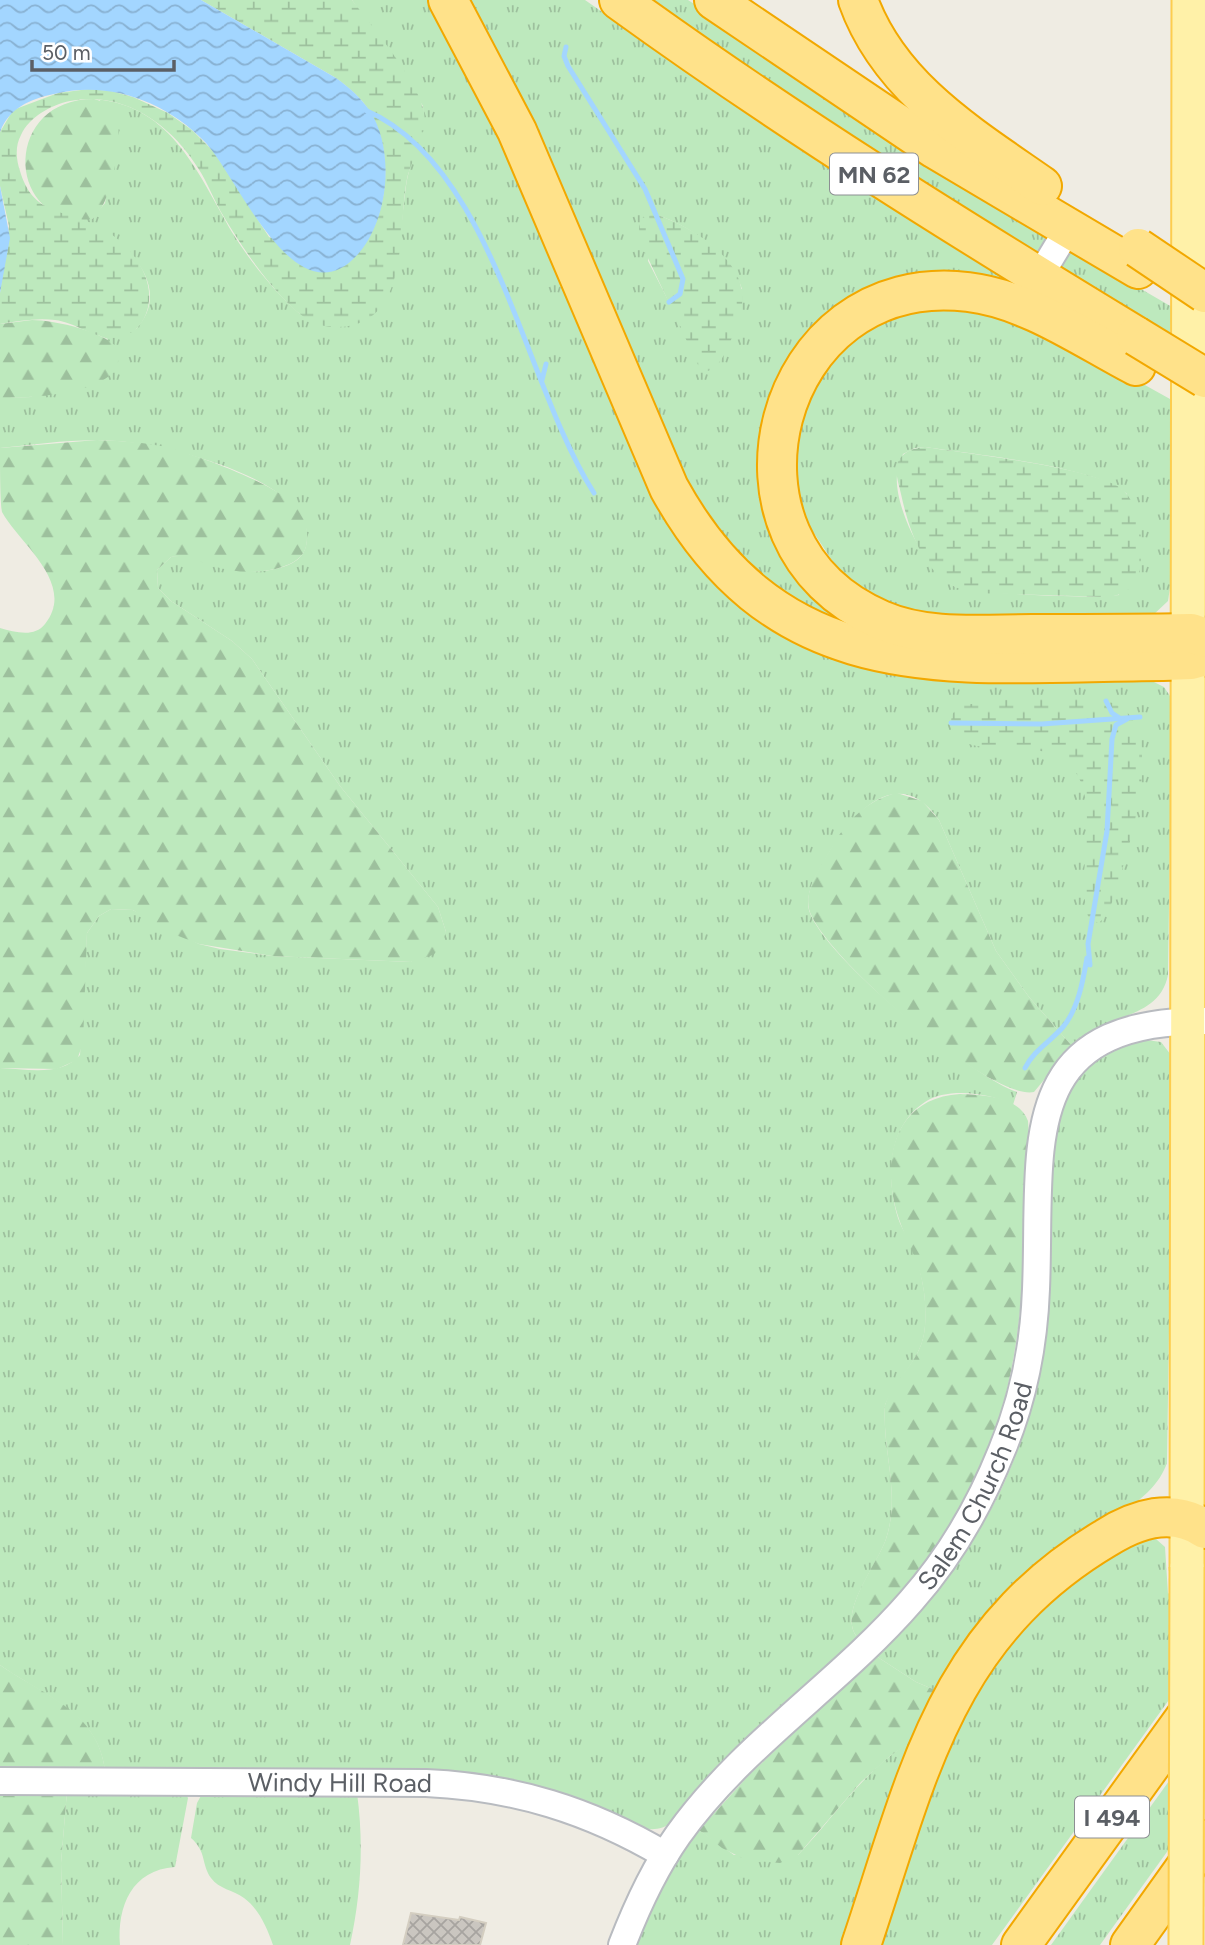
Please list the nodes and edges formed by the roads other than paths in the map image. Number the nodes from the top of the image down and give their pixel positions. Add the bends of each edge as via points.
1 (448, 0) edge
2 (619, 0) edge
3 (714, 0) edge
4 (858, 0) edge
5 (1189, 0) edge
6 (1068, 229) junction
7 (1138, 258) junction
8 (1039, 277) junction
9 (1205, 293) edge
10 (1205, 306) edge
11 (1136, 351) junction
12 (1205, 377) edge
13 (1205, 404) edge
14 (1198, 647) edge
15 (1198, 1021) edge
16 (1196, 1524) edge
17 (1205, 1690) edge
18 (0, 1781) edge
19 (1205, 1840) edge
20 (665, 1855) junction
21 (1205, 1887) edge
22 (622, 1945) edge
23 (861, 1945) edge
24 (1021, 1945) edge
25 (1130, 1945) edge
26 (1157, 1945) edge
27 (1186, 1945) edge

1 - 14 highway via 522,142 669,488 699,536 749,589 785,615 830,638 906,659 951,662
2 - 8 highway, MN 62 via 813,135
3 - 6 highway, MN 62 via 935,149
4 - 7 highway via 882,52 918,92
5 - 14 main road
6 - 7 highway, MN 62
6 - 8 street
7 - 9 highway, bridge
7 - 10 highway, MN 62
8 - 11 highway, MN 62
11 - 12 highway, MN 62, bridge
11 - 13 highway
11 - 14 highway via 993,297 950,290 889,300 841,326 798,376 778,433 779,492 797,543 820,577 851,604 894,625 964,634
14 - 15 main road
15 - 16 main road
15 - 20 street, Salem Church Road via 1144,1024 1100,1042 1072,1065 1051,1097 1039,1153 1036,1292 1025,1376 1000,1456 960,1536 896,1619 725,1780
16 - 23 highway via 1168,1516 1138,1522 1086,1549 1038,1586 985,1645 960,1681 932,1739
16 - 27 main road, bridge via 1187,1567
17 - 24 highway, I 494
18 - 20 street, Windy Hill Road via 489,1787 585,1814
19 - 25 highway
20 - 22 street, Salem Church Road
21 - 26 highway

